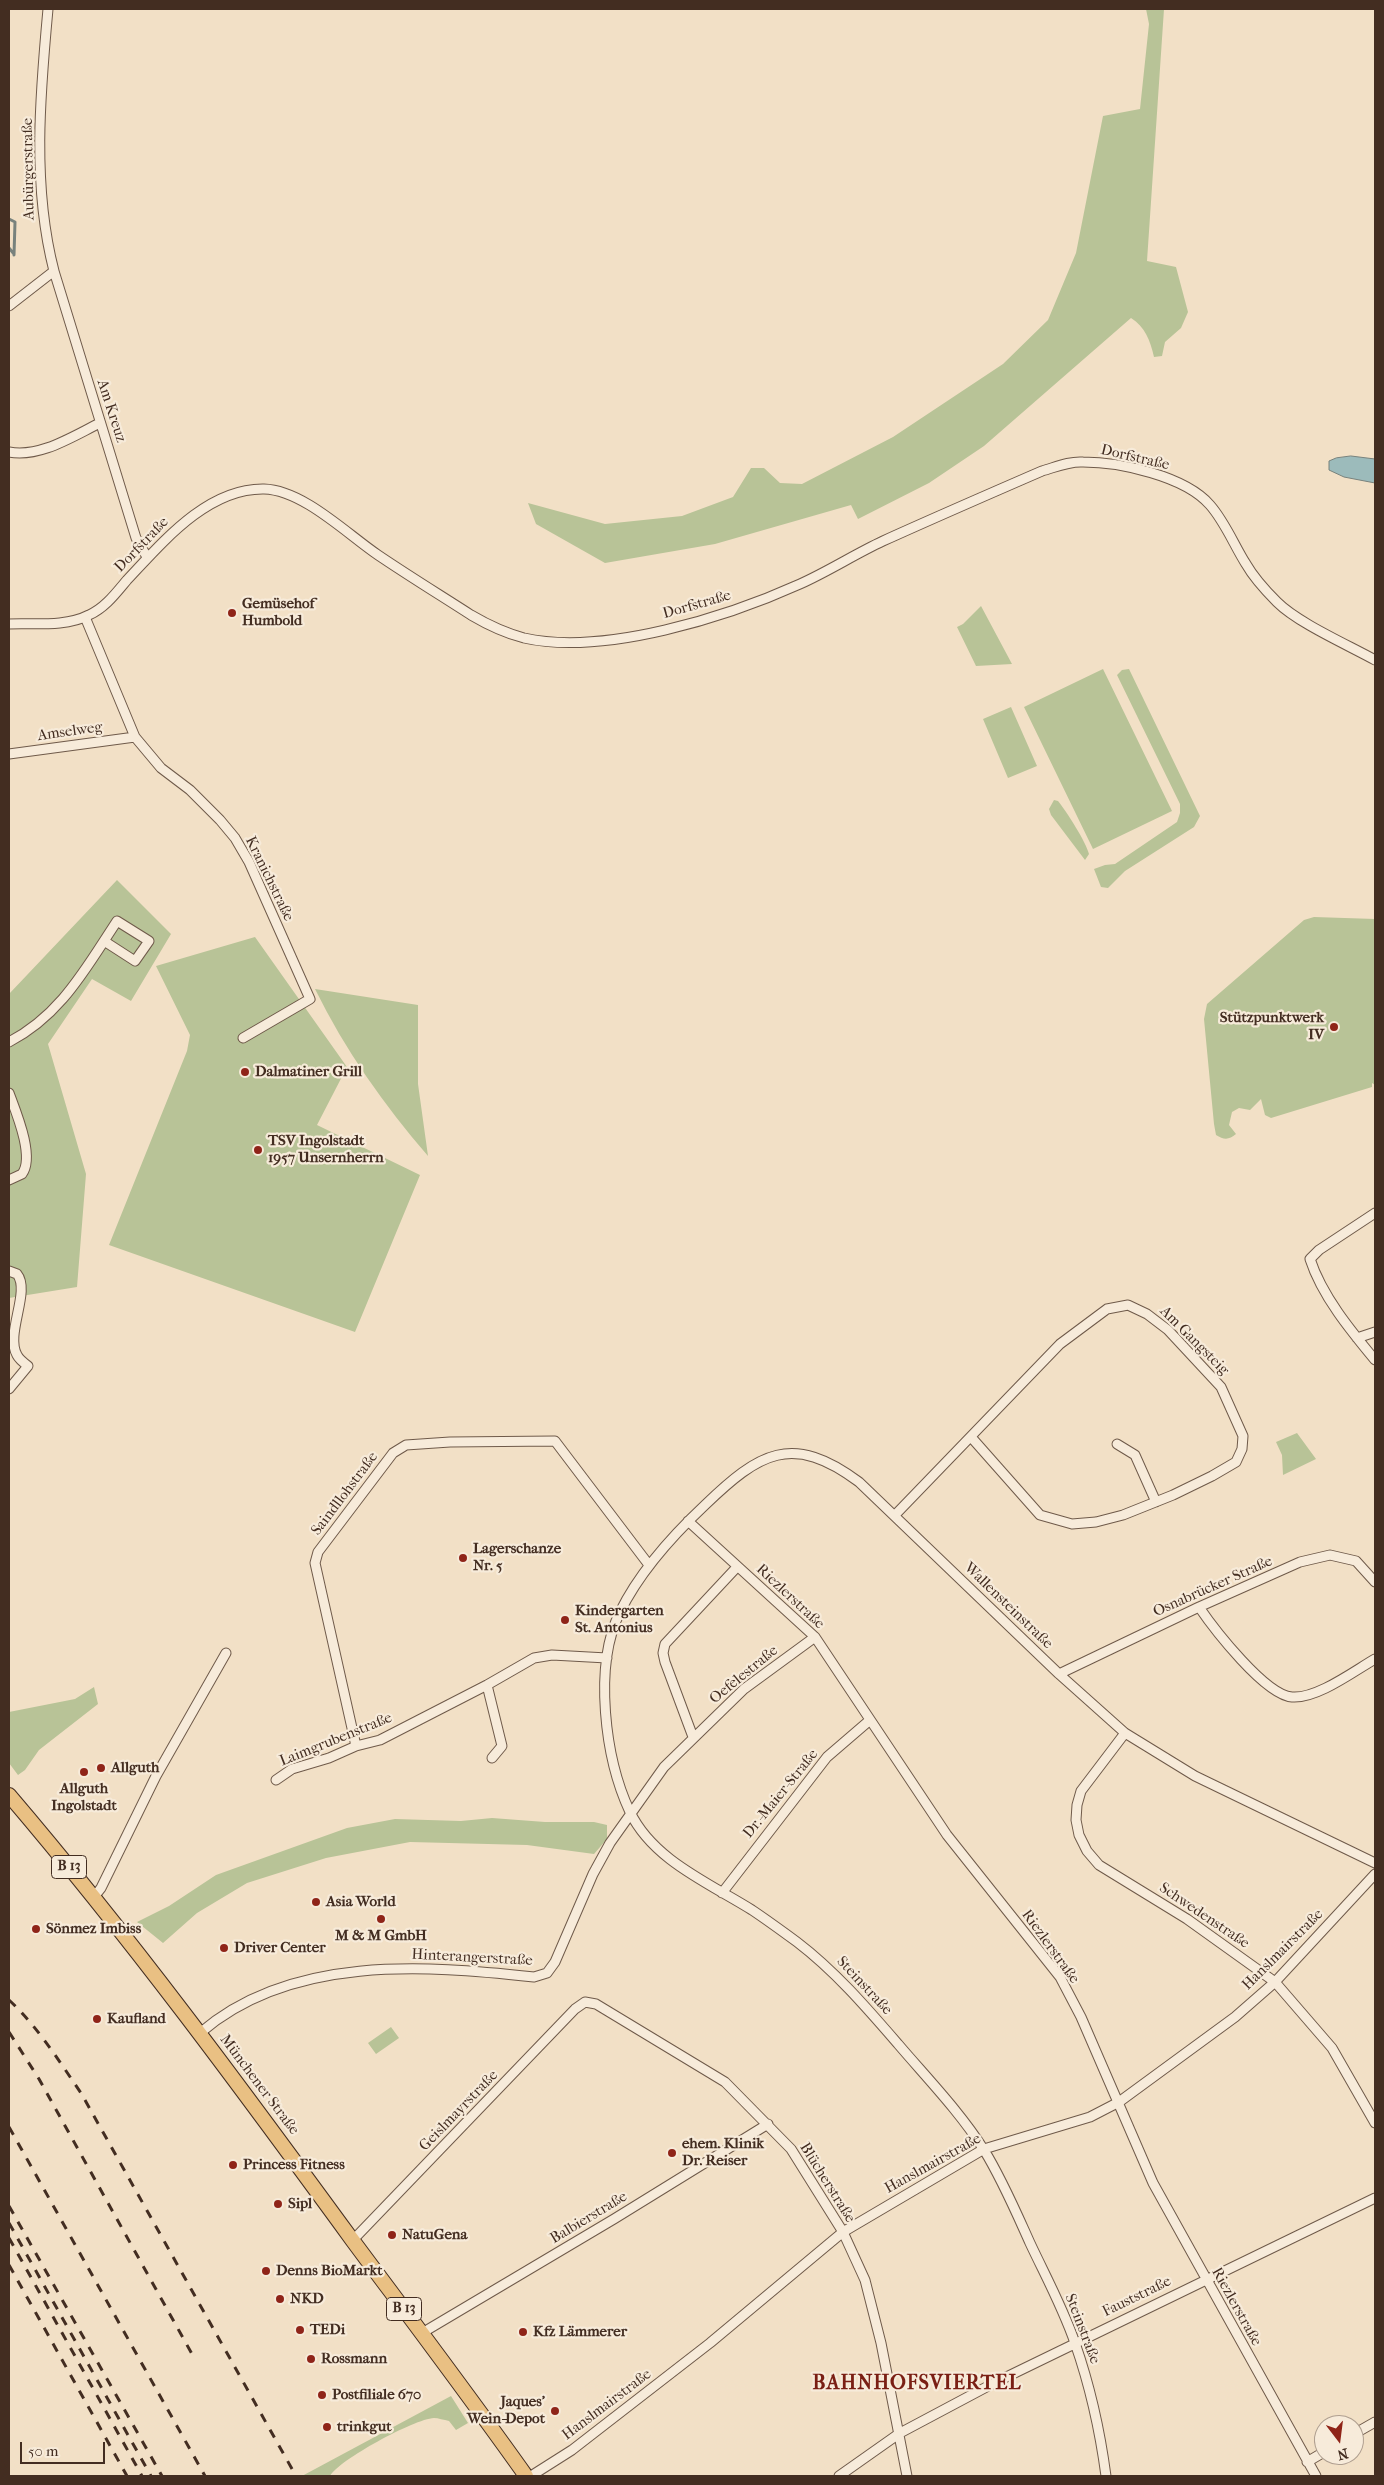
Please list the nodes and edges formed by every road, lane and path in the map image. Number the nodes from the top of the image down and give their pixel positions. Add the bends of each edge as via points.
1 (48, 9) edge
2 (54, 271) junction
3 (9, 306) edge
4 (100, 423) junction
5 (9, 452) edge
6 (147, 557) junction
7 (86, 617) junction
8 (9, 624) edge
9 (1375, 660) edge
10 (136, 737) junction
11 (9, 754) edge
12 (104, 941) junction
13 (243, 1038) dead end
14 (9, 1042) edge
15 (9, 1093) edge
16 (9, 1180) edge
17 (1375, 1213) edge
18 (9, 1271) edge
19 (1375, 1332) edge
20 (1357, 1338) junction
21 (1375, 1360) edge
22 (9, 1389) edge
23 (971, 1437) junction
24 (1117, 1444) dead end
25 (1156, 1502) junction
26 (895, 1515) junction
27 (688, 1521) junction
28 (649, 1565) junction
29 (737, 1567) junction
30 (1375, 1582) edge
31 (1199, 1607) junction
32 (815, 1637) junction
33 (226, 1653) dead end
34 (607, 1658) junction
35 (1375, 1659) edge
36 (1059, 1674) junction
37 (487, 1685) junction
38 (870, 1720) junction
39 (1125, 1734) junction
40 (693, 1737) junction
41 (356, 1746) junction
42 (492, 1758) dead end
43 (276, 1780) dead end
44 (9, 1795) edge
45 (631, 1814) junction
46 (1375, 1863) edge
47 (1375, 1874) edge
48 (722, 1892) junction
49 (94, 1897) junction
50 (1275, 1982) junction
51 (585, 2002) joint
52 (200, 2033) junction
53 (1119, 2102) junction
54 (1375, 2123) edge
55 (768, 2124) junction
56 (984, 2149) junction
57 (1375, 2198) edge
58 (843, 2232) junction
59 (353, 2240) junction
60 (1205, 2280) junction
61 (422, 2333) junction
62 (1076, 2343) junction
63 (1375, 2422) edge
64 (1364, 2428) edge
65 (900, 2433) junction
66 (1314, 2458) edge
67 (1307, 2462) junction
68 (526, 2476) edge
69 (531, 2476) edge
70 (839, 2476) edge
71 (907, 2476) edge
72 (1106, 2476) edge
73 (1316, 2476) edge

1 - 2 street, Aubürgerstraße via 42,76 41,201 45,237
2 - 3 street
2 - 4 street, Am Kreuz
4 - 5 street via 40,451
4 - 6 street, Am Kreuz via 136,538
6 - 7 street, Dorfstraße via 106,603
6 - 9 street, Dorfstraße via 172,532 208,507 238,494 270,490 314,509 488,625 540,641 594,640 657,631 731,611 799,584 883,541 1042,471 1067,463 1105,463 1168,479 1202,498 1216,513 1247,566 1279,604
7 - 8 street, Dorfstraße via 68,622
7 - 10 street, Kranichstraße
10 - 11 street, Amselweg
10 - 13 street, Kranichstraße via 161,768 190,790 234,838 249,862 310,999
12 - 12 street via 117,920 149,941 135,961
12 - 14 street via 58,1006 34,1027
15 - 16 street via 28,1163 22,1174
17 - 20 street via 1310,1259 1316,1276
18 - 22 street via 17,1274 22,1283 16,1320 16,1354 28,1366
19 - 20 street
20 - 21 street
23 - 25 street, Am Gangsteig via 1040,1515 1072,1524 1096,1522
23 - 25 street, Am Gangsteig via 1060,1344 1107,1309 1128,1305 1168,1330 1221,1387 1243,1436 1236,1462
23 - 26 street, Am Gangsteig
24 - 25 street via 1135,1455
26 - 27 street, Wallensteinstraße via 839,1467 816,1457 786,1453 760,1461 737,1474
26 - 36 street, Wallensteinstraße
27 - 28 street, Wallensteinstraße
27 - 29 street, Riezlerstraße
28 - 34 street, Steinstraße via 619,1614
28 - 41 street, Saindllohstraße via 555,1441 442,1442 406,1445 393,1453 318,1552 315,1563
29 - 32 street, Riezlerstraße
29 - 40 street via 664,1644 665,1662
30 - 31 street, Osnabrücker Straße via 1356,1561 1330,1555 1300,1562
31 - 35 street via 1217,1634 1244,1663 1279,1693 1292,1697 1323,1689
31 - 36 street, Osnabrücker Straße
32 - 38 street, Riezlerstraße
32 - 40 street, Oefelestraße via 744,1689
33 - 49 street via 156,1776
34 - 37 street, Laimgrubenstraße via 552,1655 534,1658
34 - 45 street, Steinstraße via 604,1704 609,1740
36 - 39 street, Wallensteinstraße
37 - 41 street, Laimgrubenstraße via 380,1740
37 - 42 street via 502,1746
38 - 48 street, Dr.-Maier-Straße via 826,1757
38 - 53 street, Riezlerstraße via 947,1835 1060,1977
39 - 46 street, Wallensteinstraße via 1195,1776
39 - 50 street, Schwedenstraße via 1081,1791 1076,1820 1086,1851 1099,1865 1187,1919
40 - 45 street, Oefelestraße via 664,1767
41 - 43 street, Laimgrubenstraße via 292,1769
44 - 49 main road, Münchener Straße / B 13
45 - 48 street, Steinstraße via 663,1853
45 - 52 street, Hinterangerstraße via 593,1874 556,1962 547,1973 534,1977 445,1968 390,1969 331,1976 257,1995
47 - 50 street, Hanslmairstraße
48 - 56 street, Steinstraße via 798,1942 829,1968 916,2064
49 - 52 main road, Münchener Straße / B 13
50 - 53 street, Hanslmairstraße via 1235,2017
50 - 54 street, Schwedenstraße via 1332,2048
51 - 55 street, Blücherstraße via 596,2004 725,2082
51 - 59 street, Geislmayrstraße
52 - 59 main road, Münchener Straße / B 13
53 - 56 street, Hanslmairstraße via 1090,2117
53 - 60 street, Riezlerstraße via 1153,2183
55 - 58 street, Blücherstraße via 791,2148
55 - 61 street, Balbierstraße
56 - 58 street, Hanslmairstraße
56 - 62 street, Steinstraße
57 - 60 street, Fauststraße
58 - 65 street, Blücherstraße via 865,2280
58 - 69 street, Hanslmairstraße via 710,2344 572,2450
59 - 61 main road, Münchener Straße / B 13
60 - 62 street, Fauststraße
60 - 67 street, Riezlerstraße
61 - 68 main road, Münchener Straße / B 13
62 - 65 street, Fauststraße
62 - 72 street, Steinstraße via 1091,2394
63 - 64 street
65 - 70 street, Fauststraße
65 - 71 street, Blücherstraße
66 - 67 street
67 - 73 street, Riezlerstraße

